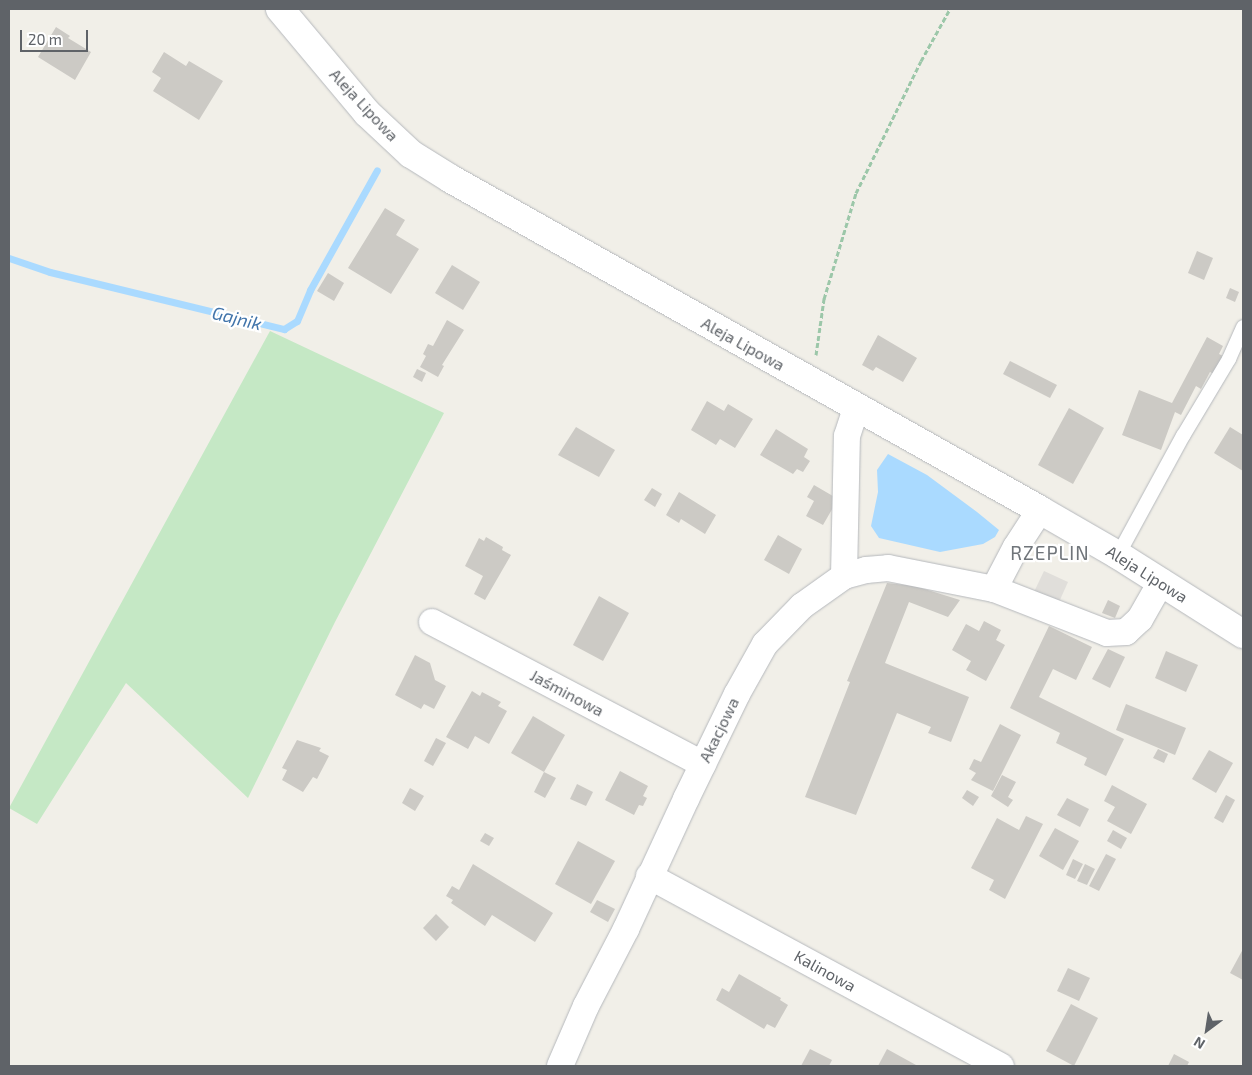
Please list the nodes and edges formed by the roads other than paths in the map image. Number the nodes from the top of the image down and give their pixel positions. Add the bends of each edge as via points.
1 (280, 9) edge
2 (1243, 327) edge
3 (856, 408) junction
4 (1040, 510) junction
5 (1118, 555) junction
6 (844, 576) junction
7 (1161, 582) junction
8 (994, 589) junction
9 (432, 622) dead end
10 (1243, 634) edge
11 (703, 764) junction
12 (649, 876) junction
13 (560, 1066) edge
14 (1001, 1066) edge

1 - 3 street, Aleja Lipowa via 367,113 411,154
2 - 5 lane via 1230,359 1183,436
3 - 4 street, Aleja Lipowa
3 - 6 street via 847,436
4 - 5 street, Aleja Lipowa
4 - 8 street
5 - 7 street, Aleja Lipowa
6 - 8 street via 888,568
6 - 11 street, Akacjowa via 802,606 765,644
7 - 8 street via 1140,619 1126,632 1107,633
7 - 10 street, Aleja Lipowa
9 - 11 street, Jaśminowa
11 - 12 street, Akacjowa
12 - 13 street, Akacjowa
12 - 14 street, Kalinowa

